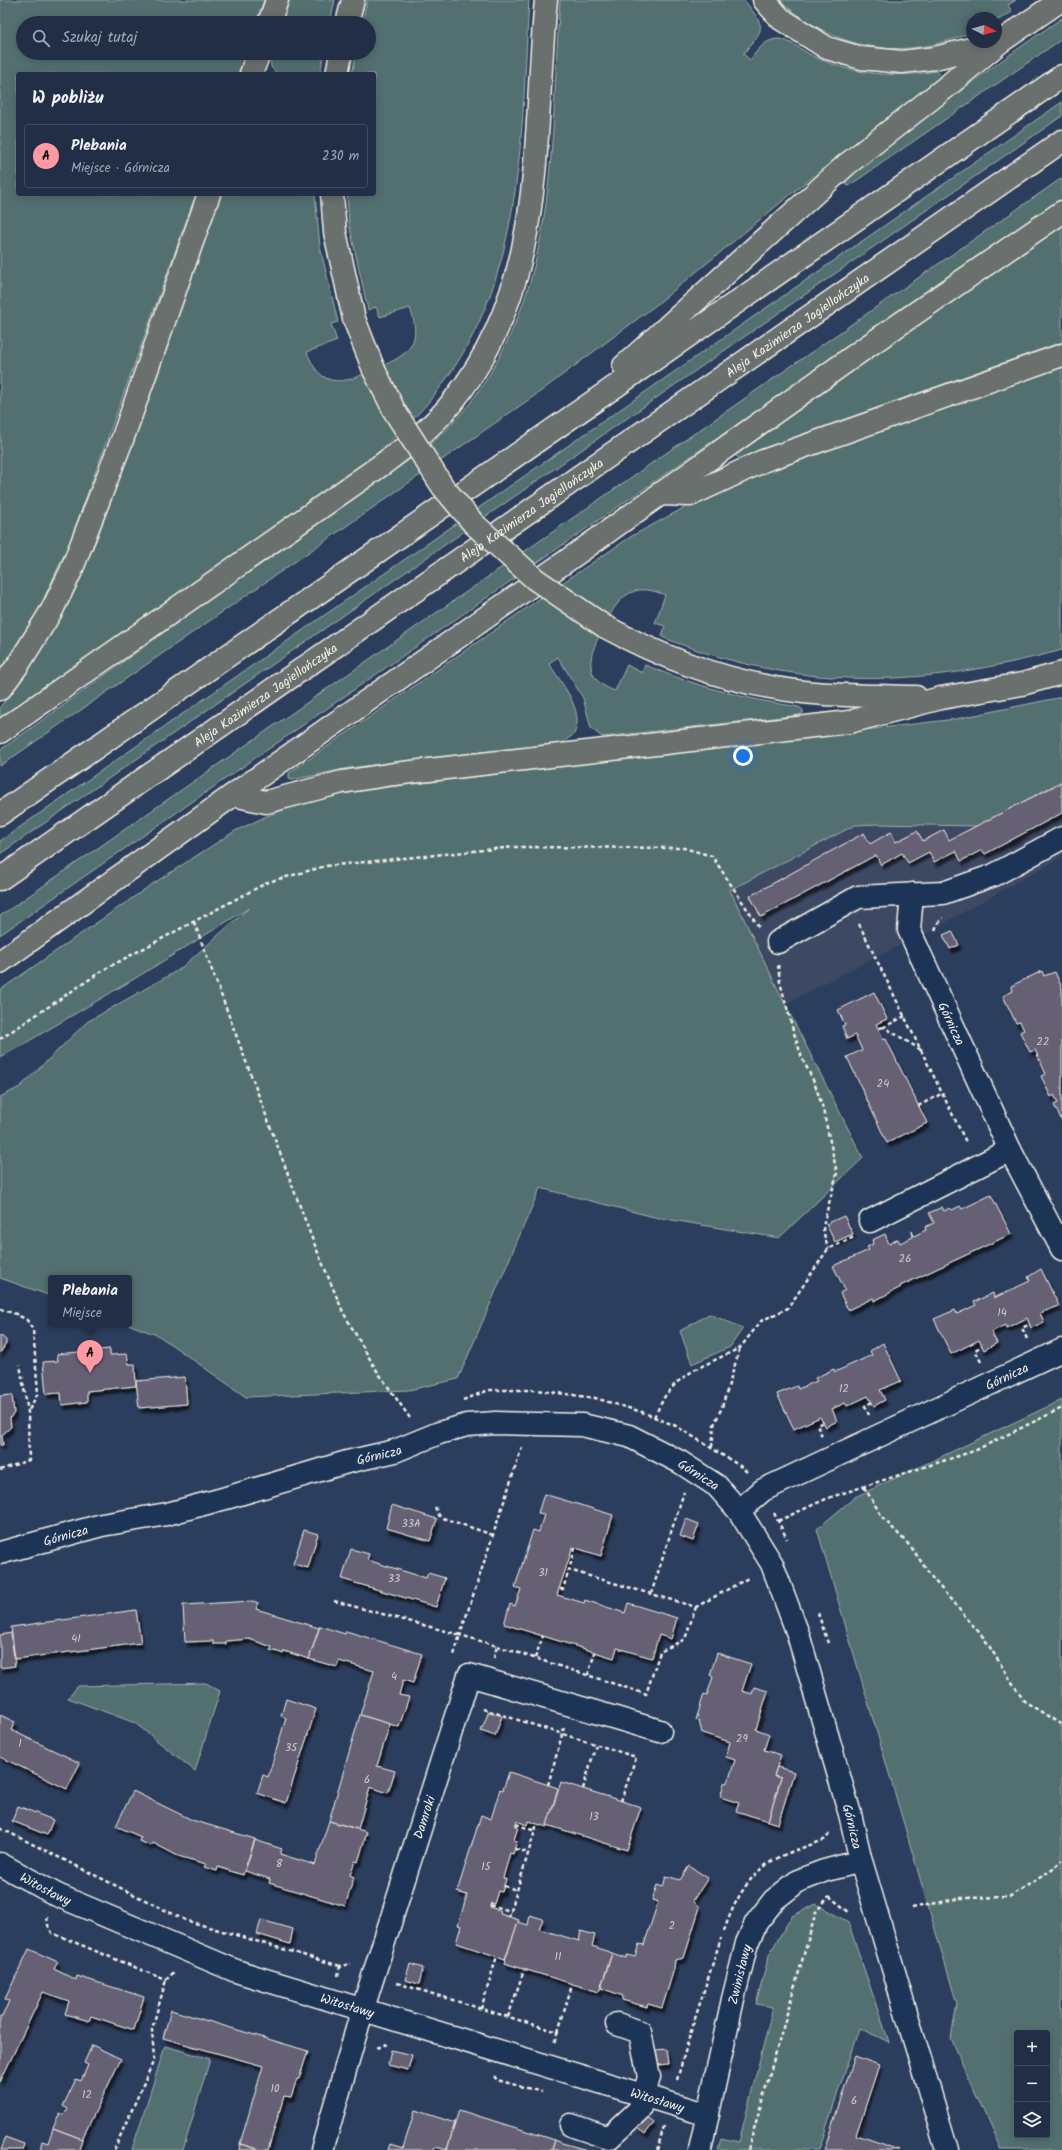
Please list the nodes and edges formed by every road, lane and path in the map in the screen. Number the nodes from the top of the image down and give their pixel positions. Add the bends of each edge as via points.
1 (277, 0) edge
2 (353, 0) edge
3 (546, 0) edge
4 (764, 0) edge
5 (1061, 0) edge
6 (271, 16) edge
7 (349, 16) edge
8 (1002, 41) edge
9 (976, 48) edge
10 (993, 48) edge
11 (256, 60) edge
12 (340, 60) edge
13 (252, 72) edge
14 (337, 72) edge
15 (1062, 76) edge
16 (1062, 141) edge
17 (208, 196) edge
18 (332, 196) edge
19 (1062, 212) edge
20 (1062, 355) edge
21 (558, 426) junction
22 (659, 494) junction
23 (1062, 674) edge
24 (0, 690) edge
25 (941, 698) junction
26 (0, 732) edge
27 (233, 795) junction
28 (0, 814) edge
29 (1062, 838) edge
30 (0, 879) edge
31 (912, 894) junction
32 (848, 902) junction
33 (194, 922) junction
34 (772, 945) junction
35 (0, 962) edge
36 (905, 1016) junction
37 (884, 1027) junction
38 (879, 1028) dead end
39 (0, 1039) edge
40 (922, 1050) junction
41 (943, 1093) junction
42 (918, 1106) dead end
43 (1010, 1150) junction
44 (978, 1166) junction
45 (870, 1220) joint
46 (828, 1249) junction
47 (1062, 1249) edge
48 (0, 1309) edge
49 (1030, 1324) dead end
50 (1030, 1345) dead end
51 (982, 1346) dead end
52 (740, 1348) junction
53 (1062, 1350) edge
54 (20, 1365) dead end
55 (984, 1367) dead end
56 (455, 1402) dead end
57 (872, 1402) dead end
58 (1062, 1408) edge
59 (28, 1412) junction
60 (654, 1417) junction
61 (411, 1419) dead end
62 (872, 1421) dead end
63 (823, 1422) dead end
64 (822, 1437) dead end
65 (523, 1444) dead end
66 (712, 1447) junction
67 (0, 1470) edge
68 (864, 1487) junction
69 (763, 1490) junction
70 (690, 1493) dead end
71 (436, 1507) dead end
72 (739, 1511) junction
73 (778, 1521) junction
74 (493, 1534) junction
75 (790, 1546) dead end
76 (575, 1548) dead end
77 (0, 1553) edge
78 (569, 1570) junction
79 (754, 1574) dead end
80 (560, 1589) dead end
81 (650, 1594) junction
82 (334, 1601) dead end
83 (696, 1607) junction
84 (817, 1611) dead end
85 (460, 1635) junction
86 (543, 1636) dead end
87 (497, 1646) junction
88 (829, 1649) dead end
89 (596, 1652) dead end
90 (453, 1658) dead end
91 (535, 1658) junction
92 (588, 1675) junction
93 (487, 1680) junction
94 (571, 1705) junction
95 (1062, 1726) edge
96 (660, 1731) dead end
97 (562, 1734) junction
98 (596, 1745) junction
99 (548, 1785) dead end
100 (583, 1789) dead end
101 (621, 1801) dead end
102 (516, 1824) dead end
103 (537, 1824) dead end
104 (0, 1828) edge
105 (535, 1831) junction
106 (830, 1833) dead end
107 (818, 1843) dead end
108 (515, 1849) dead end
109 (529, 1853) junction
110 (1062, 1860) edge
111 (861, 1861) junction
112 (0, 1864) edge
113 (504, 1886) dead end
114 (517, 1890) junction
115 (490, 1905) dead end
116 (912, 1908) dead end
117 (511, 1911) junction
118 (853, 1915) dead end
119 (48, 1916) dead end
120 (509, 1917) dead end
121 (498, 1956) dead end
122 (354, 1964) dead end
123 (340, 1966) junction
124 (178, 1969) dead end
125 (524, 1970) dead end
126 (399, 1976) dead end
127 (166, 1980) junction
128 (572, 1984) dead end
129 (332, 1999) junction
130 (363, 2008) junction
131 (481, 2009) junction
132 (508, 2017) junction
133 (617, 2024) dead end
134 (558, 2032) junction
135 (560, 2046) dead end
136 (644, 2095) junction
137 (708, 2115) junction
138 (571, 2125) dead end
139 (114, 2150) edge
140 (322, 2150) edge
141 (700, 2150) edge
142 (748, 2150) edge
143 (947, 2150) edge

1 - 6 highway
2 - 7 highway
3 - 26 highway via 535,170 522,257 511,295 495,333 454,401 418,437 387,461
4 - 9 highway via 781,19 827,48 861,58 902,62 935,58
5 - 8 highway
10 - 21 highway via 946,88 846,165
11 - 13 highway
12 - 14 highway
15 - 21 highway
16 - 30 highway, Aleja Kazimierza Jagiellończyka
17 - 24 highway via 122,440 71,571 52,610
18 - 25 highway, bridge via 335,232 354,319 374,370 395,412 443,487 474,524 535,579 604,626 637,644 700,670 802,692
19 - 22 highway
20 - 22 highway via 763,461 690,495
21 - 28 highway
22 - 27 highway
23 - 25 highway via 1022,684
25 - 27 highway via 849,722 394,774 342,782 266,802
27 - 35 highway
29 - 31 street via 994,875 943,893
31 - 32 street via 858,897
31 - 43 street, Górnicza via 909,930
32 - 34 street
32 - 36 path
33 - 34 path via 268,882 326,866 514,847 684,848 712,856
33 - 39 path via 105,969
33 - 61 path via 311,1236 343,1312 376,1368
34 - 46 path via 793,1030 822,1105 837,1173 823,1230
36 - 37 path
36 - 40 path
37 - 38 path
37 - 40 path
40 - 41 path
41 - 42 path
41 - 44 path
43 - 44 street
43 - 47 street, Górnicza
44 - 45 street
45 - 46 path via 859,1234
46 - 52 path via 788,1308 761,1321
48 - 59 path via 27,1320 33,1330 38,1393
49 - 50 path via 1022,1328
51 - 55 path via 975,1350
52 - 60 path via 694,1370 676,1383 665,1396
52 - 66 path via 714,1425
53 - 69 street, Górnicza
54 - 59 path
56 - 60 path via 489,1390 536,1390 595,1398
57 - 62 path via 865,1406
58 - 68 path via 974,1451
59 - 67 path via 29,1460
60 - 66 path via 676,1426
63 - 64 path via 817,1425
65 - 74 path
66 - 69 path via 740,1466
68 - 73 path via 828,1498
68 - 95 path via 883,1518 912,1547 933,1579 984,1638 1024,1701
69 - 72 street, Górnicza
69 - 73 path
70 - 81 path via 684,1490
71 - 74 path via 440,1517
72 - 77 street, Górnicza via 717,1486 680,1462 629,1436 582,1425 495,1423 460,1427 395,1450 189,1508 102,1525
72 - 111 street, Górnicza via 772,1564 798,1634
73 - 75 path
74 - 85 path
76 - 78 path
78 - 80 path via 563,1589
78 - 81 path
79 - 83 path
81 - 83 path
82 - 85 path
83 - 92 path via 685,1639 660,1652 646,1694
84 - 88 path
85 - 87 path
85 - 90 path
86 - 91 path
87 - 91 path
87 - 93 path
89 - 92 path
91 - 92 path
93 - 94 street, Damroki
93 - 97 path via 479,1708
93 - 130 street, Damroki via 469,1675
94 - 96 street, Damroki
94 - 97 path
97 - 98 path
97 - 99 path
98 - 100 path
98 - 101 path via 636,1757
102 - 105 path
103 - 105 path
104 - 123 path via 185,1920
105 - 109 path
106 - 107 path via 826,1839
108 - 109 path
109 - 114 path
110 - 116 path via 1052,1870 1010,1897 961,1898
111 - 137 street, Zwinisławy via 798,1881 774,1900 756,1923 742,1962
111 - 143 street, Górnicza
112 - 129 street, Witosławy via 57,1895 236,1971
113 - 114 path
114 - 117 path
115 - 117 path
117 - 120 path
118 - 142 path via 829,1896 816,1912
119 - 127 path via 48,1925 52,1933
121 - 131 path
122 - 123 path
123 - 129 path
124 - 127 path
125 - 132 path
126 - 131 path via 397,1984
127 - 139 path via 152,2029 154,2060
128 - 134 path
129 - 130 street, Witosławy
130 - 136 street, Witosławy
130 - 140 street, Damroki
131 - 132 path
132 - 134 path
133 - 136 street via 640,2032 649,2077
134 - 135 path via 553,2044
136 - 137 street, Witosławy
136 - 138 street via 639,2110 609,2138
137 - 141 street, Zwinisławy

